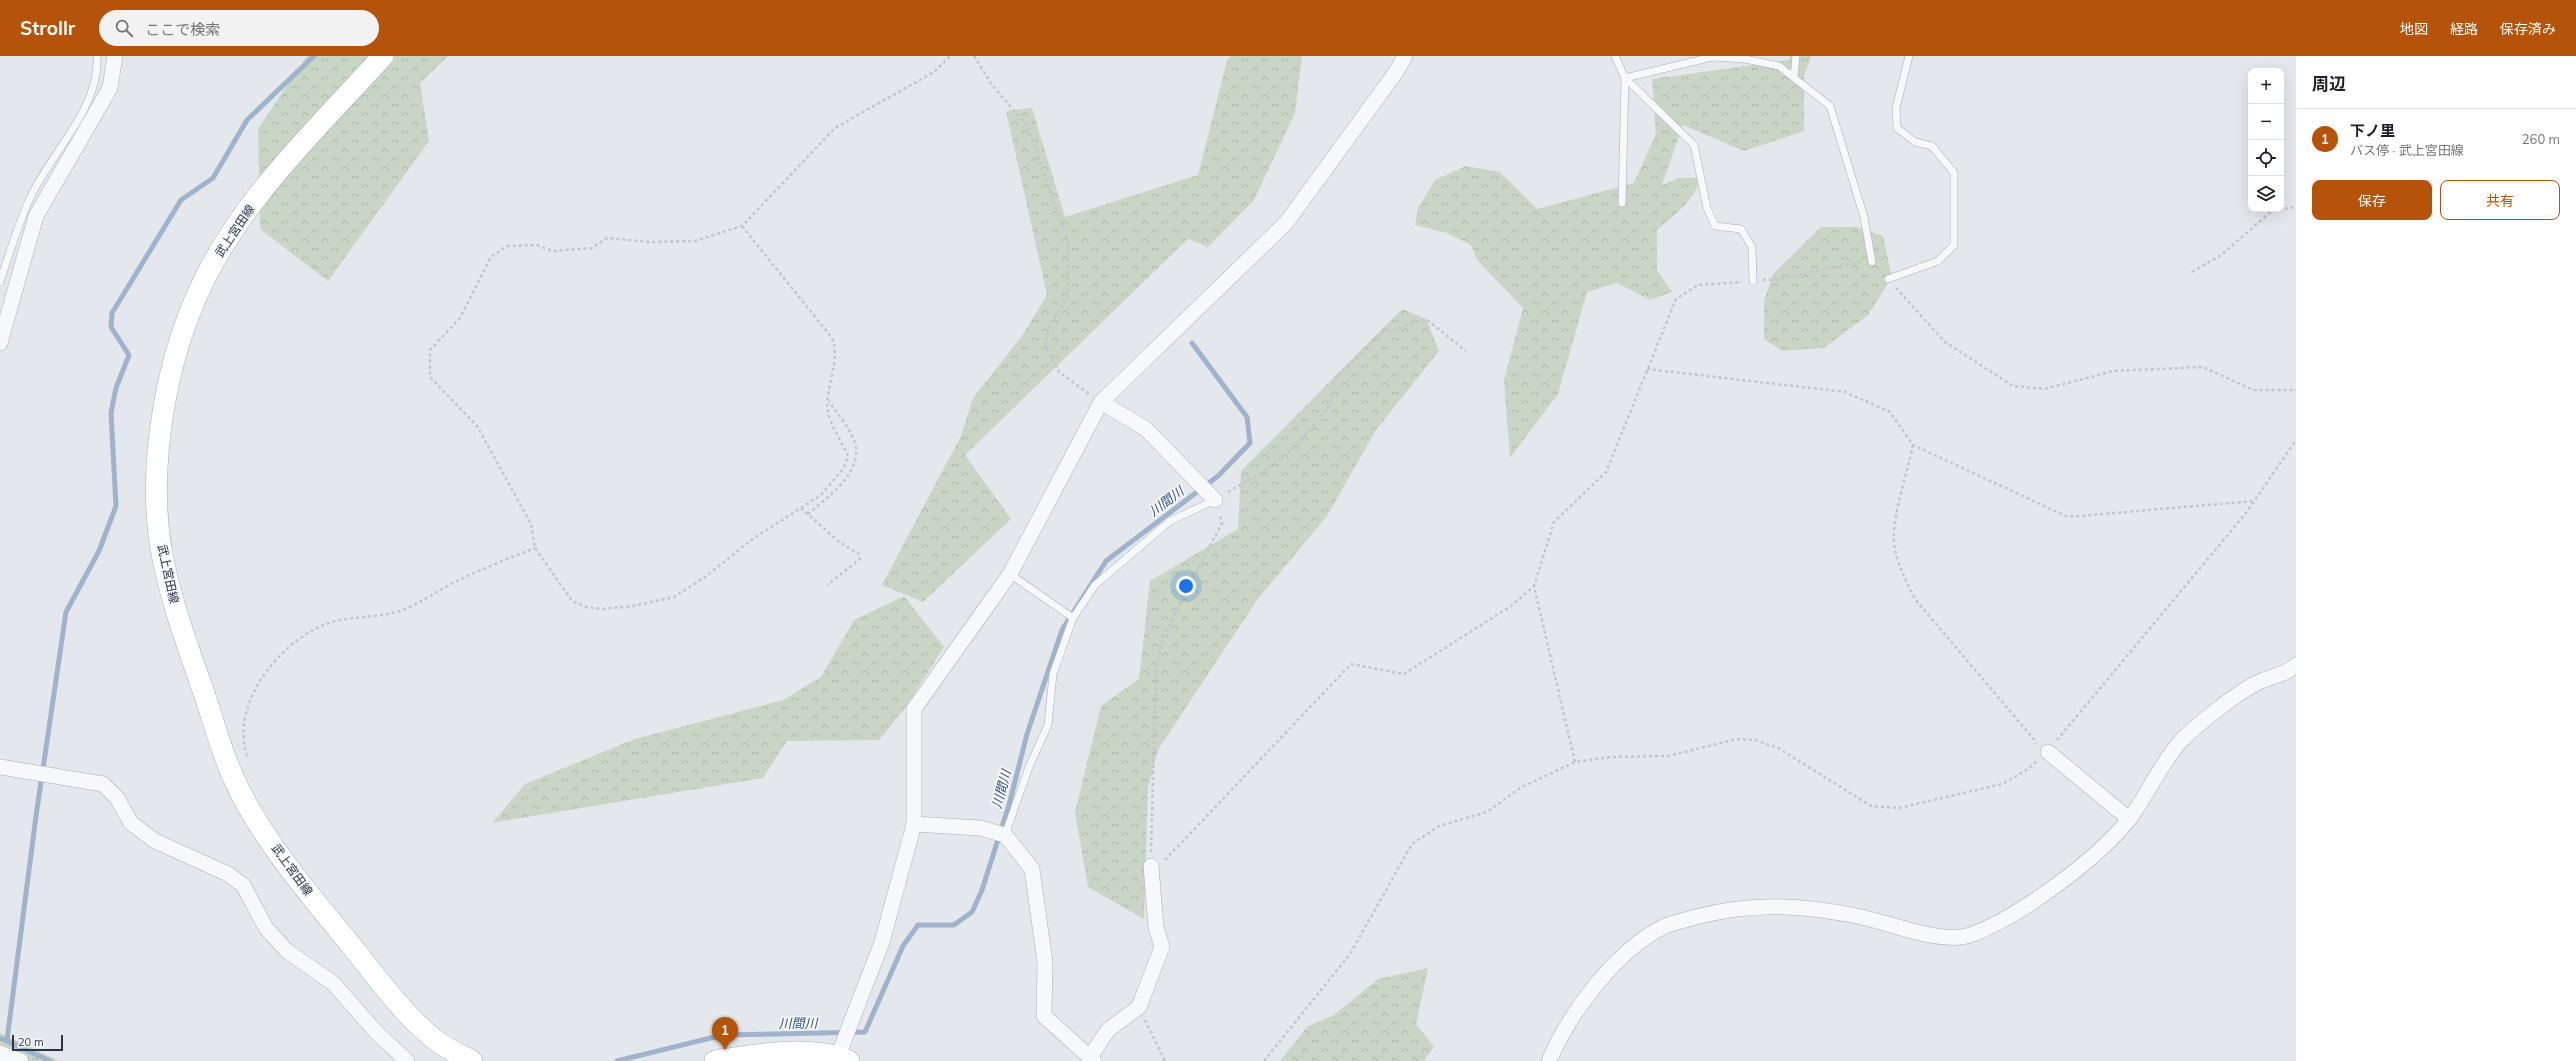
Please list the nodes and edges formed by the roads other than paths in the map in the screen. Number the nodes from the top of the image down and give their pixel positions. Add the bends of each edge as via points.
1 (97, 56) edge
2 (115, 56) edge
3 (383, 56) edge
4 (1405, 56) edge
5 (1615, 56) edge
6 (1796, 56) edge
7 (1910, 56) edge
8 (1794, 77) junction
9 (1625, 78) junction
10 (1622, 203) dead end
11 (1872, 262) road end
12 (1888, 279) road end
13 (1753, 281) road end
14 (0, 282) edge
15 (0, 343) edge
16 (1101, 402) junction
17 (1215, 500) joint
18 (1010, 574) junction
19 (1073, 618) junction
20 (2296, 664) edge
21 (2048, 752) road end
22 (0, 767) edge
23 (2129, 819) junction
24 (914, 824) junction
25 (1005, 835) junction
26 (1151, 866) road end
27 (0, 1053) edge
28 (843, 1058) edge
29 (1092, 1059) edge
30 (21, 1061) edge
31 (407, 1061) edge
32 (472, 1061) edge
33 (715, 1061) edge
34 (1549, 1061) edge

1 - 14 lane via 98,72 91,92 80,116 31,197
2 - 15 street via 110,88 36,216
3 - 32 main road, 武上宮田線 via 262,190 224,243 197,294 177,353 162,416 156,476 162,552 178,622 234,780 266,833 298,882 401,1006 440,1043
4 - 16 street via 1286,223
5 - 9 lane
6 - 8 lane
7 - 12 lane via 1896,108 1897,128 1914,142 1932,146 1954,173 1954,245 1938,261
8 - 9 lane via 1780,66 1744,59 1712,57
8 - 11 lane via 1830,106 1864,217
9 - 10 lane
9 - 13 lane via 1694,145 1715,226 1741,229 1752,247
16 - 17 street via 1146,429
16 - 18 street
17 - 19 lane via 1170,521 1095,585
18 - 19 lane
18 - 24 street via 914,709
19 - 25 lane via 1053,674 1048,725 1029,767
20 - 23 street via 2287,673 2254,684 2181,741
21 - 23 street
22 - 31 street via 103,784 117,798 131,823 155,841 228,874 243,885 266,928 286,951 333,983 377,1033
23 - 34 street via 2075,871 2005,918 1968,936 1942,938 1855,916 1784,906 1748,906 1666,926 1623,956 1592,992 1559,1038
24 - 25 street via 980,828
24 - 28 street via 882,942
25 - 29 street via 1032,869 1044,962 1044,1016
26 - 29 street via 1156,927 1162,947 1139,1007 1108,1030
27 - 30 street
28 - 33 main road via 776,1052

